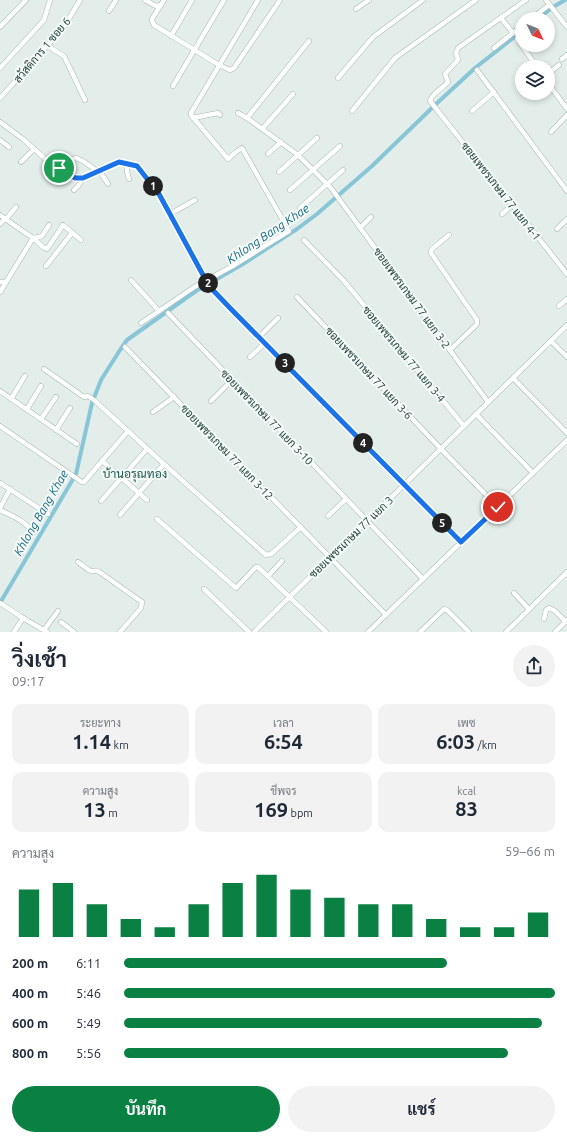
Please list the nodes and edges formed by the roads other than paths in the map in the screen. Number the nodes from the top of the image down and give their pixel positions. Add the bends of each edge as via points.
1 (26, 0) edge
2 (50, 0) edge
3 (80, 0) edge
4 (116, 0) edge
5 (145, 0) edge
6 (164, 0) edge
7 (192, 0) edge
8 (224, 0) edge
9 (258, 0) edge
10 (280, 0) edge
11 (369, 0) edge
12 (423, 0) edge
13 (476, 0) edge
14 (526, 0) edge
15 (546, 0) edge
16 (161, 5) junction
17 (549, 5) junction
18 (356, 9) dead end
19 (109, 11) dead end
20 (540, 12) edge
21 (500, 18) junction
22 (0, 27) edge
23 (567, 27) edge
24 (513, 33) joint
25 (171, 36) junction
26 (309, 41) dead end
27 (48, 45) junction
28 (494, 48) dead end
29 (195, 50) junction
30 (567, 55) edge
31 (562, 59) dead end
32 (219, 65) junction
33 (559, 65) dead end
34 (0, 68) edge
35 (555, 68) edge
36 (477, 70) dead end
37 (338, 78) dead end
38 (173, 86) dead end
39 (494, 92) junction
40 (555, 93) edge
41 (293, 94) dead end
42 (0, 98) edge
43 (84, 100) dead end
44 (567, 109) edge
45 (352, 111) dead end
46 (472, 111) dead end
47 (238, 113) dead end
48 (220, 116) dead end
49 (567, 116) edge
50 (193, 118) junction
51 (247, 118) junction
52 (2, 124) edge
53 (262, 128) junction
54 (0, 130) edge
55 (550, 132) dead end
56 (317, 138) dead end
57 (0, 140) edge
58 (281, 142) junction
59 (340, 146) dead end
60 (9, 147) dead end
61 (34, 149) junction
62 (268, 154) dead end
63 (298, 155) junction
64 (21, 162) dead end
65 (127, 164) junction
66 (59, 168) junction
67 (313, 169) junction
68 (343, 170) dead end
69 (98, 171) junction
70 (279, 172) dead end
71 (83, 178) junction
72 (129, 179) dead end
73 (108, 184) dead end
74 (327, 184) junction
75 (74, 190) dead end
76 (290, 190) dead end
77 (567, 191) edge
78 (195, 200) dead end
79 (512, 205) junction
80 (16, 207) dead end
81 (300, 208) dead end
82 (170, 214) junction
83 (502, 214) dead end
84 (0, 215) edge
85 (371, 217) dead end
86 (6, 219) junction
87 (567, 219) edge
88 (0, 224) edge
89 (49, 225) dead end
90 (360, 228) junction
91 (557, 229) dead end
92 (72, 233) junction
93 (449, 235) dead end
94 (33, 238) junction
95 (81, 240) dead end
96 (304, 240) dead end
97 (46, 266) dead end
98 (567, 274) edge
99 (131, 280) dead end
100 (206, 280) junction
101 (0, 282) edge
102 (6, 282) junction
103 (0, 292) edge
104 (297, 297) dead end
105 (567, 299) edge
106 (559, 306) dead end
107 (159, 311) junction
108 (168, 313) dead end
109 (278, 318) dead end
110 (141, 323) dead end
111 (567, 325) edge
112 (259, 337) junction
113 (551, 341) junction
114 (265, 342) junction
115 (125, 347) dead end
116 (450, 350) junction
117 (250, 357) dead end
118 (567, 357) edge
119 (44, 369) dead end
120 (25, 376) dead end
121 (513, 378) junction
122 (232, 380) junction
123 (41, 386) dead end
124 (0, 391) edge
125 (56, 397) dead end
126 (174, 397) junction
127 (11, 399) junction
128 (211, 401) dead end
129 (488, 402) junction
130 (70, 408) dead end
131 (27, 410) junction
132 (153, 412) dead end
133 (476, 414) junction
134 (41, 419) junction
135 (0, 426) edge
136 (464, 426) junction
137 (56, 430) junction
138 (128, 431) junction
139 (567, 432) edge
140 (567, 440) edge
141 (77, 444) dead end
142 (441, 449) junction
143 (148, 450) junction
144 (102, 461) junction
145 (164, 464) junction
146 (533, 473) junction
147 (122, 478) junction
148 (0, 483) edge
149 (404, 485) junction
150 (10, 489) junction
151 (139, 493) junction
152 (346, 499) junction
153 (146, 500) dead end
154 (101, 501) dead end
155 (498, 507) junction
156 (0, 509) edge
157 (48, 514) dead end
158 (120, 515) dead end
159 (328, 516) dead end
160 (157, 520) dead end
161 (367, 521) junction
162 (301, 527) junction
163 (33, 532) dead end
164 (461, 542) junction
165 (330, 557) junction
166 (282, 561) dead end
167 (78, 562) dead end
168 (567, 572) edge
169 (268, 576) junction
170 (423, 579) junction
171 (204, 589) dead end
172 (514, 593) dead end
173 (290, 597) junction
174 (2, 603) edge
175 (529, 609) junction
176 (58, 611) dead end
177 (386, 615) junction
178 (23, 618) junction
179 (544, 619) dead end
180 (566, 620) edge
181 (61, 622) dead end
182 (45, 631) edge
183 (466, 631) edge
184 (14, 632) edge
185 (74, 632) edge
186 (120, 632) edge
187 (249, 632) edge
188 (254, 632) edge
189 (326, 632) edge
190 (368, 632) edge
191 (420, 632) edge
192 (506, 632) edge
193 (555, 632) edge

1 - 22 street
2 - 34 street via 44,20
3 - 27 street, สวัสดิการ 1 ซอย 6 via 64,27
4 - 19 street
5 - 16 street via 156,6
6 - 16 street
7 - 25 street
8 - 29 street
9 - 32 street
10 - 32 street via 234,68 230,70
11 - 18 street
12 - 37 street via 373,37
13 - 45 street via 395,58
14 - 21 street
15 - 17 street
16 - 25 street via 152,23
17 - 20 street
17 - 23 street
21 - 24 street
21 - 79 street, ซอยเพชรเกษม 77 แยก 4-1 via 456,50 458,59 444,74 448,82 431,97 430,101
24 - 28 street
25 - 29 street
26 - 51 street
27 - 42 street, สวัสดิการ 1 ซอย 6
27 - 43 street via 64,56
29 - 32 street
29 - 38 street
30 - 31 street
32 - 50 street via 192,111
33 - 35 street
36 - 39 street
39 - 46 street
39 - 77 street
40 - 44 street
41 - 53 street
47 - 51 street, ซอยเพชรเกษม 77 แยก 3-2
48 - 50 street via 218,113
49 - 55 street
50 - 100 street via 228,159 242,148 289,231
51 - 53 street, ซอยเพชรเกษม 77 แยก 3-2
52 - 54 street
52 - 61 street
53 - 58 street, ซอยเพชรเกษม 77 แยก 3-2
56 - 63 street
57 - 60 street
58 - 62 street
58 - 63 street, ซอยเพชรเกษม 77 แยก 3-2
59 - 67 street
61 - 64 street
61 - 66 street
63 - 67 street, ซอยเพชรเกษม 77 แยก 3-2
63 - 70 street
65 - 69 street via 119,162
65 - 72 street
65 - 82 street via 140,168
66 - 69 street via 69,160 79,158
66 - 71 street via 75,178
67 - 74 street, ซอยเพชรเกษม 77 แยก 3-2
67 - 76 street
68 - 74 street
69 - 71 street
69 - 73 street
71 - 75 street
74 - 81 street
74 - 90 street, ซอยเพชรเกษม 77 แยก 3-2
78 - 82 street
79 - 83 street
79 - 98 street, ซอยเพชรเกษม 77 แยก 4-1
80 - 86 street
82 - 100 street
84 - 86 street
85 - 90 street
86 - 88 street
86 - 94 street
87 - 91 street
89 - 94 street via 40,238
90 - 116 street, ซอยเพชรเกษม 77 แยก 3-2
92 - 94 street via 65,226 61,226 47,249
92 - 95 street
92 - 97 street
93 - 116 street via 432,249 431,253 477,320 477,324
94 - 102 street
96 - 136 street, ซอยเพชรเกษม 77 แยก 3-4 via 344,281
99 - 107 street
100 - 107 street
100 - 112 street
101 - 102 street
102 - 103 street
104 - 142 street, ซอยเพชรเกษม 77 แยก 3-6
105 - 106 street
107 - 110 street
108 - 122 street, ซอยเพชรเกษม 77 แยก 3-10
109 - 112 street
111 - 113 street, ซอยเพชรเกษม 77 แยก 3
112 - 114 street
113 - 118 street
113 - 121 street, ซอยเพชรเกษม 77 แยก 3
114 - 117 street
114 - 149 street
115 - 126 street, ซอยเพชรเกษม 77 แยก 3-12
116 - 129 street, ซอยเพชรเกษม 77 แยก 3-2
119 - 138 street via 84,397 90,397
120 - 127 street
121 - 129 street, ซอยเพชรเกษม 77 แยก 3
121 - 139 street
122 - 128 street
122 - 152 street, ซอยเพชรเกษม 77 แยก 3-10
123 - 131 street
124 - 127 street
125 - 134 street
126 - 132 street
126 - 162 street, ซอยเพชรเกษม 77 แยก 3-12
127 - 131 street
129 - 133 street, ซอยเพชรเกษม 77 แยก 3
130 - 137 street
131 - 134 street
133 - 136 street, ซอยเพชรเกษม 77 แยก 3
133 - 146 street
134 - 137 street
135 - 144 street via 82,482
136 - 142 street, ซอยเพชรเกษม 77 แยก 3
137 - 141 street
138 - 143 street
138 - 144 street
140 - 146 street
142 - 149 street, ซอยเพชรเกษม 77 แยก 3
142 - 155 street, ซอยเพชรเกษม 77 แยก 3-6
143 - 145 street
143 - 147 street
144 - 147 street
145 - 151 street
145 - 162 street via 266,555 271,554
146 - 155 street
147 - 151 street
147 - 154 street
148 - 150 street
149 - 161 street, ซอยเพชรเกษม 77 แยก 3
149 - 164 street
150 - 156 street
150 - 157 street
151 - 153 street
151 - 158 street
152 - 159 street
152 - 161 street, ซอยเพชรเกษม 77 แยก 3-10
155 - 164 street
156 - 163 street via 25,523
160 - 169 street via 236,588 256,567
161 - 165 street, ซอยเพชรเกษม 77 แยก 3
161 - 170 street, ซอยเพชรเกษม 77 แยก 3-10
162 - 165 street, ซอยเพชรเกษม 77 แยก 3-12
164 - 170 street
165 - 173 street, ซอยเพชรเกษม 77 แยก 3
165 - 177 street, ซอยเพชรเกษม 77 แยก 3-12
166 - 169 street
167 - 186 street via 91,571 98,571 142,602 141,608
168 - 175 street
169 - 173 street
170 - 177 street
171 - 187 street
172 - 175 street
173 - 188 street, ซอยเพชรเกษม 77 แยก 3
173 - 189 street
174 - 178 street
175 - 192 street
176 - 182 street
177 - 190 street
178 - 182 street
178 - 184 street
179 - 180 street via 549,608
180 - 193 street
181 - 185 street
183 - 191 street via 444,609

